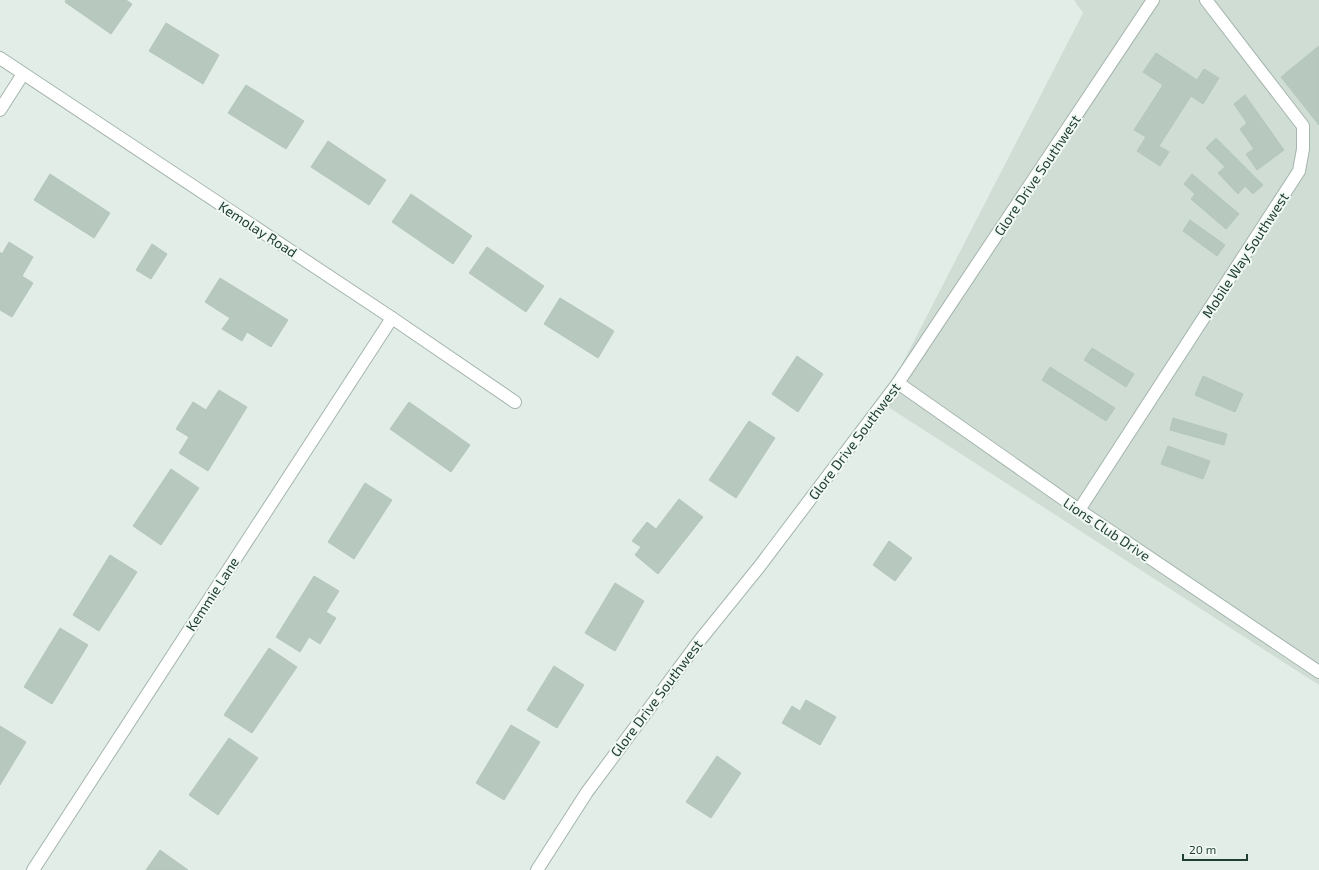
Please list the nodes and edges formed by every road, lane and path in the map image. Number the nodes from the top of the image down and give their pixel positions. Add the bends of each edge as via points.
1 (1153, 0) edge
2 (1206, 0) edge
3 (0, 58) edge
4 (23, 74) junction
5 (0, 110) edge
6 (392, 318) junction
7 (898, 383) junction
8 (515, 402) dead end
9 (1079, 510) junction
10 (1319, 672) edge
11 (33, 870) edge
12 (537, 870) edge

1 - 7 street, Glore Drive Southwest
2 - 9 street, Mobile Way Southwest via 1303,126 1303,149 1299,171
3 - 4 street, Kemolay Road
4 - 5 street
4 - 6 street, Kemolay Road
6 - 8 street, Kemolay Road
6 - 11 street, Kemmie Lane
7 - 9 street, Lions Club Drive
7 - 12 street, Glore Drive Southwest via 586,792
9 - 10 street, Lions Club Drive

